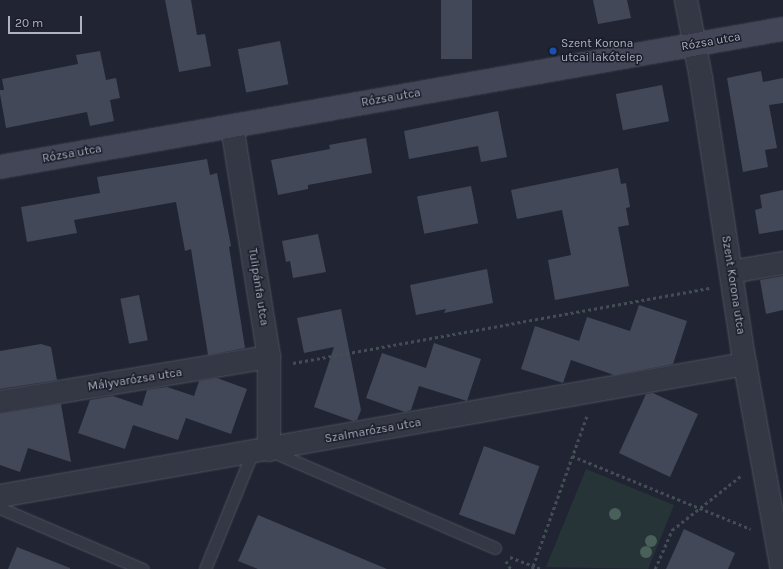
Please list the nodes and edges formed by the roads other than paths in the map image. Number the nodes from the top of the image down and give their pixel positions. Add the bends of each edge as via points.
1 (686, 0) edge
2 (783, 29) edge
3 (694, 45) junction
4 (232, 126) junction
5 (0, 167) edge
6 (783, 263) edge
7 (732, 278) junction
8 (269, 362) junction
9 (746, 364) junction
10 (0, 402) edge
11 (261, 451) junction
12 (0, 496) edge
13 (776, 501) edge
14 (0, 508) edge
15 (495, 548) dead end
16 (142, 569) edge
17 (205, 569) edge
18 (782, 569) edge

1 - 3 street, Szent Korona utca
2 - 3 street, Rózsa utca
3 - 4 street, Rózsa utca
3 - 7 street, Szent Korona utca
4 - 5 street, Rózsa utca
4 - 8 street, Tulipánfa utca
6 - 7 street
7 - 9 street, Szent Korona utca
8 - 10 street, Mályvarózsa utca
8 - 11 street, Tulipánfa utca
9 - 11 street, Szalmarózsa utca
9 - 13 street, Szent Korona utca via 762,459
11 - 12 street, Szalmarózsa utca
11 - 15 lane
11 - 17 lane
13 - 18 street, Szent Korona utca via 777,540
14 - 16 lane

